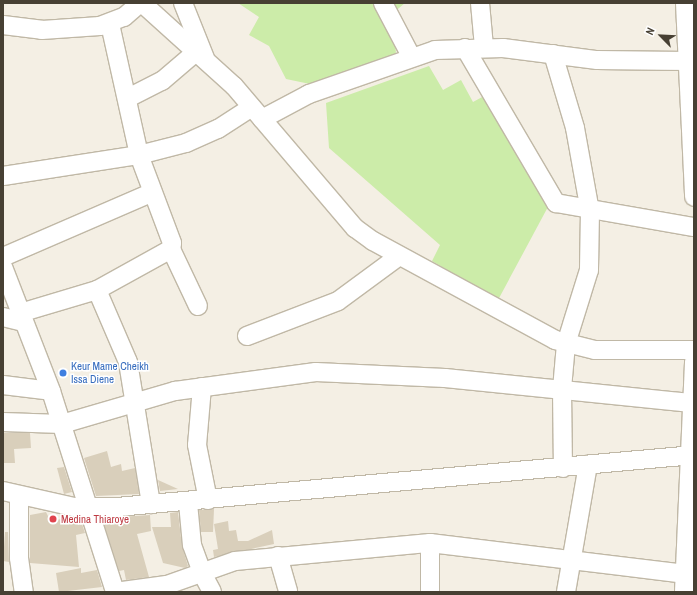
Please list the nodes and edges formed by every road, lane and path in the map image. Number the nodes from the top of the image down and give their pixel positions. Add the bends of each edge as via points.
1 (141, 3) edge
2 (183, 3) edge
3 (384, 3) edge
4 (480, 3) edge
5 (685, 3) edge
6 (110, 24) junction
7 (3, 25) edge
8 (465, 48) junction
9 (484, 48) junction
10 (553, 54) junction
11 (200, 56) junction
12 (411, 56) junction
13 (690, 62) edge
14 (128, 98) junction
15 (257, 113) junction
16 (139, 154) junction
17 (3, 176) edge
18 (153, 192) junction
19 (694, 197) edge
20 (590, 211) junction
21 (694, 227) edge
22 (171, 249) junction
23 (399, 256) junction
24 (3, 257) edge
25 (3, 267) edge
26 (97, 290) junction
27 (198, 306) dead end
28 (15, 317) edge
29 (247, 336) dead end
30 (566, 344) junction
31 (694, 350) edge
32 (694, 361) edge
33 (3, 385) edge
34 (202, 387) junction
35 (562, 389) junction
36 (51, 391) junction
37 (136, 403) junction
38 (691, 403) junction
39 (3, 422) edge
40 (62, 424) junction
41 (692, 456) edge
42 (588, 465) junction
43 (563, 468) junction
44 (11, 493) edge
45 (208, 500) junction
46 (188, 503) junction
47 (152, 504) junction
48 (89, 508) junction
49 (430, 543) junction
50 (278, 556) junction
51 (571, 561) junction
52 (202, 573) junction
53 (689, 574) edge
54 (24, 592) edge
55 (115, 592) edge
56 (212, 592) edge
57 (288, 592) edge
58 (430, 592) edge
59 (566, 592) edge
60 (684, 592) edge

1 - 6 street
1 - 11 street
2 - 11 street
3 - 12 street
4 - 9 street
5 - 13 street
6 - 7 street via 56,30
6 - 14 street
8 - 9 street
8 - 12 street
8 - 20 street via 551,198 563,206
9 - 10 street
10 - 13 street via 597,60
10 - 20 street via 575,128
11 - 14 street via 162,81
11 - 15 street
12 - 15 street
13 - 19 street
14 - 16 street
15 - 16 street via 199,138
15 - 23 street via 355,228
16 - 17 street
16 - 18 street
18 - 22 street via 172,242
18 - 24 street
20 - 21 street
20 - 30 street via 589,270
22 - 26 street
22 - 27 street
23 - 29 street via 338,301
23 - 30 street via 509,317
25 - 28 street
26 - 28 street
26 - 37 street via 128,362
28 - 36 street
30 - 31 street via 595,350
30 - 35 street
32 - 38 street
33 - 36 street
34 - 35 street via 316,372
34 - 37 street via 174,391
34 - 45 street via 197,445
35 - 38 street
35 - 43 street
36 - 40 street
37 - 40 street
37 - 47 street
38 - 41 street
39 - 40 street
40 - 48 street
41 - 42 street
41 - 53 street
42 - 43 street
42 - 51 street
43 - 45 street
44 - 48 street
44 - 54 street
45 - 46 street
46 - 47 street
46 - 52 street via 191,539
47 - 48 street
48 - 55 street
49 - 50 street
49 - 51 street via 482,547
49 - 58 street
50 - 52 street via 235,561 214,566
50 - 57 street
51 - 53 street
51 - 59 street
52 - 55 street via 166,585
52 - 56 street
53 - 60 street

